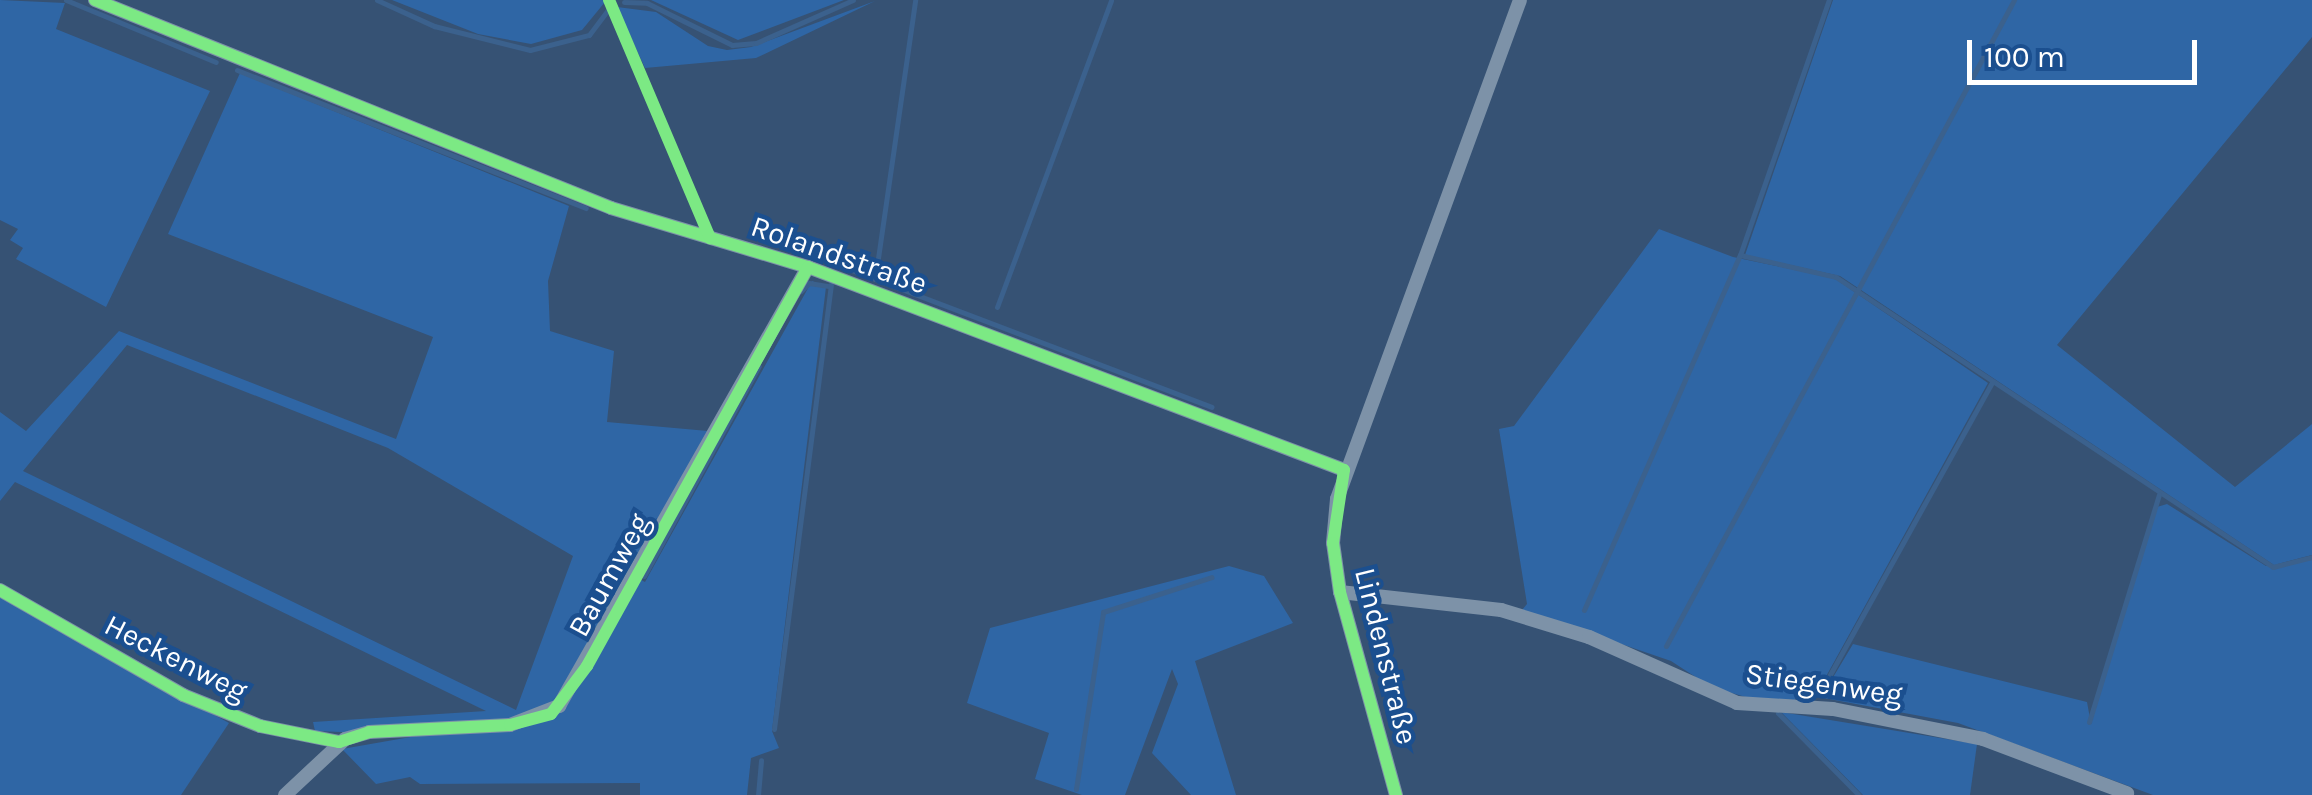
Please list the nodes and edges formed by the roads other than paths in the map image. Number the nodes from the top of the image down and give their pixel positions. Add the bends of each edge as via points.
1 (96, 0) edge
2 (1520, 0) edge
3 (808, 266) junction
4 (1344, 470) junction
5 (0, 590) edge
6 (1340, 592) junction
7 (339, 742) junction
8 (2128, 793) edge
9 (285, 795) edge
10 (1396, 795) edge

1 - 3 street, Rolandstraße via 611,208
2 - 4 street, Lindenstraße
3 - 4 street, Rolandstraße
3 - 7 street, Baumweg via 559,706 510,726 369,732
4 - 6 street, Lindenstraße via 1333,542
5 - 7 street, Heckenweg via 216,710
6 - 8 street, Stiegenweg via 1501,610 1589,637 1737,703 1833,710 1968,735
6 - 10 street, Lindenstraße
7 - 9 street

